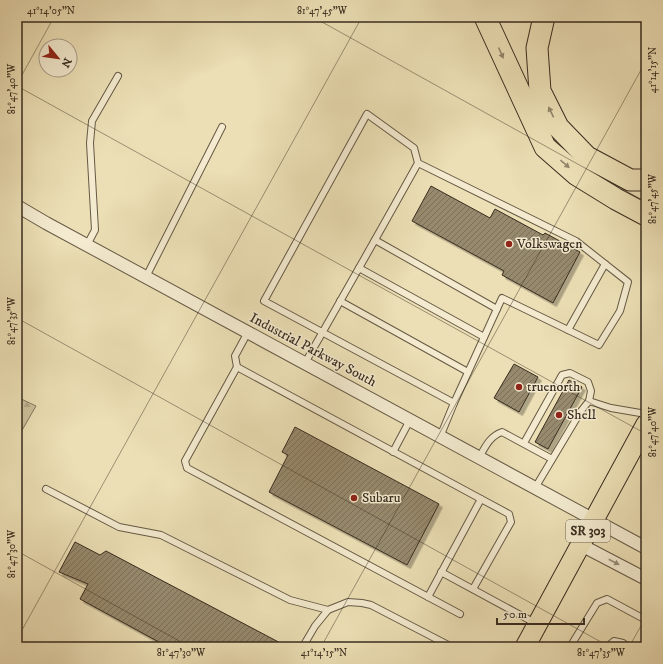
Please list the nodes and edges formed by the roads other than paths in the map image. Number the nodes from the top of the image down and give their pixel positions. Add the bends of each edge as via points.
1 (485, 17) edge
2 (544, 17) edge
3 (118, 76) dead end
4 (222, 127) dead end
5 (418, 163) junction
6 (646, 180) edge
7 (17, 206) edge
8 (646, 215) edge
9 (375, 240) junction
10 (87, 245) junction
11 (605, 264) junction
12 (359, 268) junction
13 (146, 277) junction
14 (340, 302) junction
15 (497, 309) junction
16 (568, 330) junction
17 (248, 332) junction
18 (322, 333) junction
19 (484, 337) junction
20 (305, 363) junction
21 (237, 367) junction
22 (468, 372) junction
23 (589, 401) junction
24 (454, 403) junction
25 (646, 414) edge
26 (410, 420) junction
27 (644, 434) edge
28 (440, 437) junction
29 (524, 443) junction
30 (393, 452) junction
31 (479, 458) junction
32 (552, 459) junction
33 (535, 488) junction
34 (46, 489) dead end
35 (481, 499) junction
36 (594, 520) junction
37 (581, 544) junction
38 (646, 548) edge
39 (441, 572) junction
40 (646, 579) edge
41 (473, 589) junction
42 (428, 597) junction
43 (328, 610) junction
44 (460, 614) dead end
45 (646, 620) edge
46 (537, 624) junction
47 (305, 643) dead end
48 (452, 647) edge
49 (525, 647) edge
50 (570, 647) edge
51 (607, 647) edge
52 (629, 647) edge

1 -> 8 highway via 545,147 577,174
6 -> 2 highway via 630,180 587,157 558,127 540,91 537,48
3 - 10 lane via 92,121 90,144 95,230
4 - 13 lane
5 - 9 lane
5 - 11 lane via 576,241
5 - 18 lane via 414,148 367,114 264,301
7 - 10 street, Industrial Parkway South
9 - 12 lane
9 - 15 lane
10 - 13 street, Industrial Parkway South
11 - 16 lane
11 - 16 lane via 628,282 620,311 599,345
12 - 14 lane
12 - 19 lane
13 - 17 street, Industrial Parkway South
14 - 18 lane
14 - 22 lane
15 - 16 lane via 502,298
15 - 19 lane
17 - 20 street, Industrial Parkway South
17 - 21 lane via 235,356
18 - 20 lane
18 - 24 lane
19 - 22 lane
20 - 26 street, Industrial Parkway South
21 - 30 lane
21 - 42 lane via 185,461 187,468
22 - 24 lane
23 - 25 lane
23 - 29 lane via 591,391 588,382 570,373 562,374
23 - 32 lane
24 - 28 lane
26 - 28 street, Industrial Parkway South
26 - 30 lane
27 - 36 main road, SR 303
28 - 31 street, Industrial Parkway South
29 - 31 lane via 502,432 489,441
29 - 32 lane
30 - 35 lane
31 - 33 street, Industrial Parkway South
32 - 33 lane
33 - 36 street, Industrial Parkway South
34 - 43 lane via 119,527 161,536 290,600
35 - 39 lane
35 - 41 lane via 509,514 510,522
36 - 37 main road, SR 303
36 - 38 street, Industrial Parkway South
37 -> 40 street
37 - 46 main road, SR 303
39 - 41 lane
39 - 42 lane
41 - 46 lane
42 - 44 lane
43 - 47 lane
43 - 48 lane via 348,602 362,602
45 - 50 lane via 607,599 597,603
46 - 49 main road, SR 303
51 - 52 lane via 614,641

